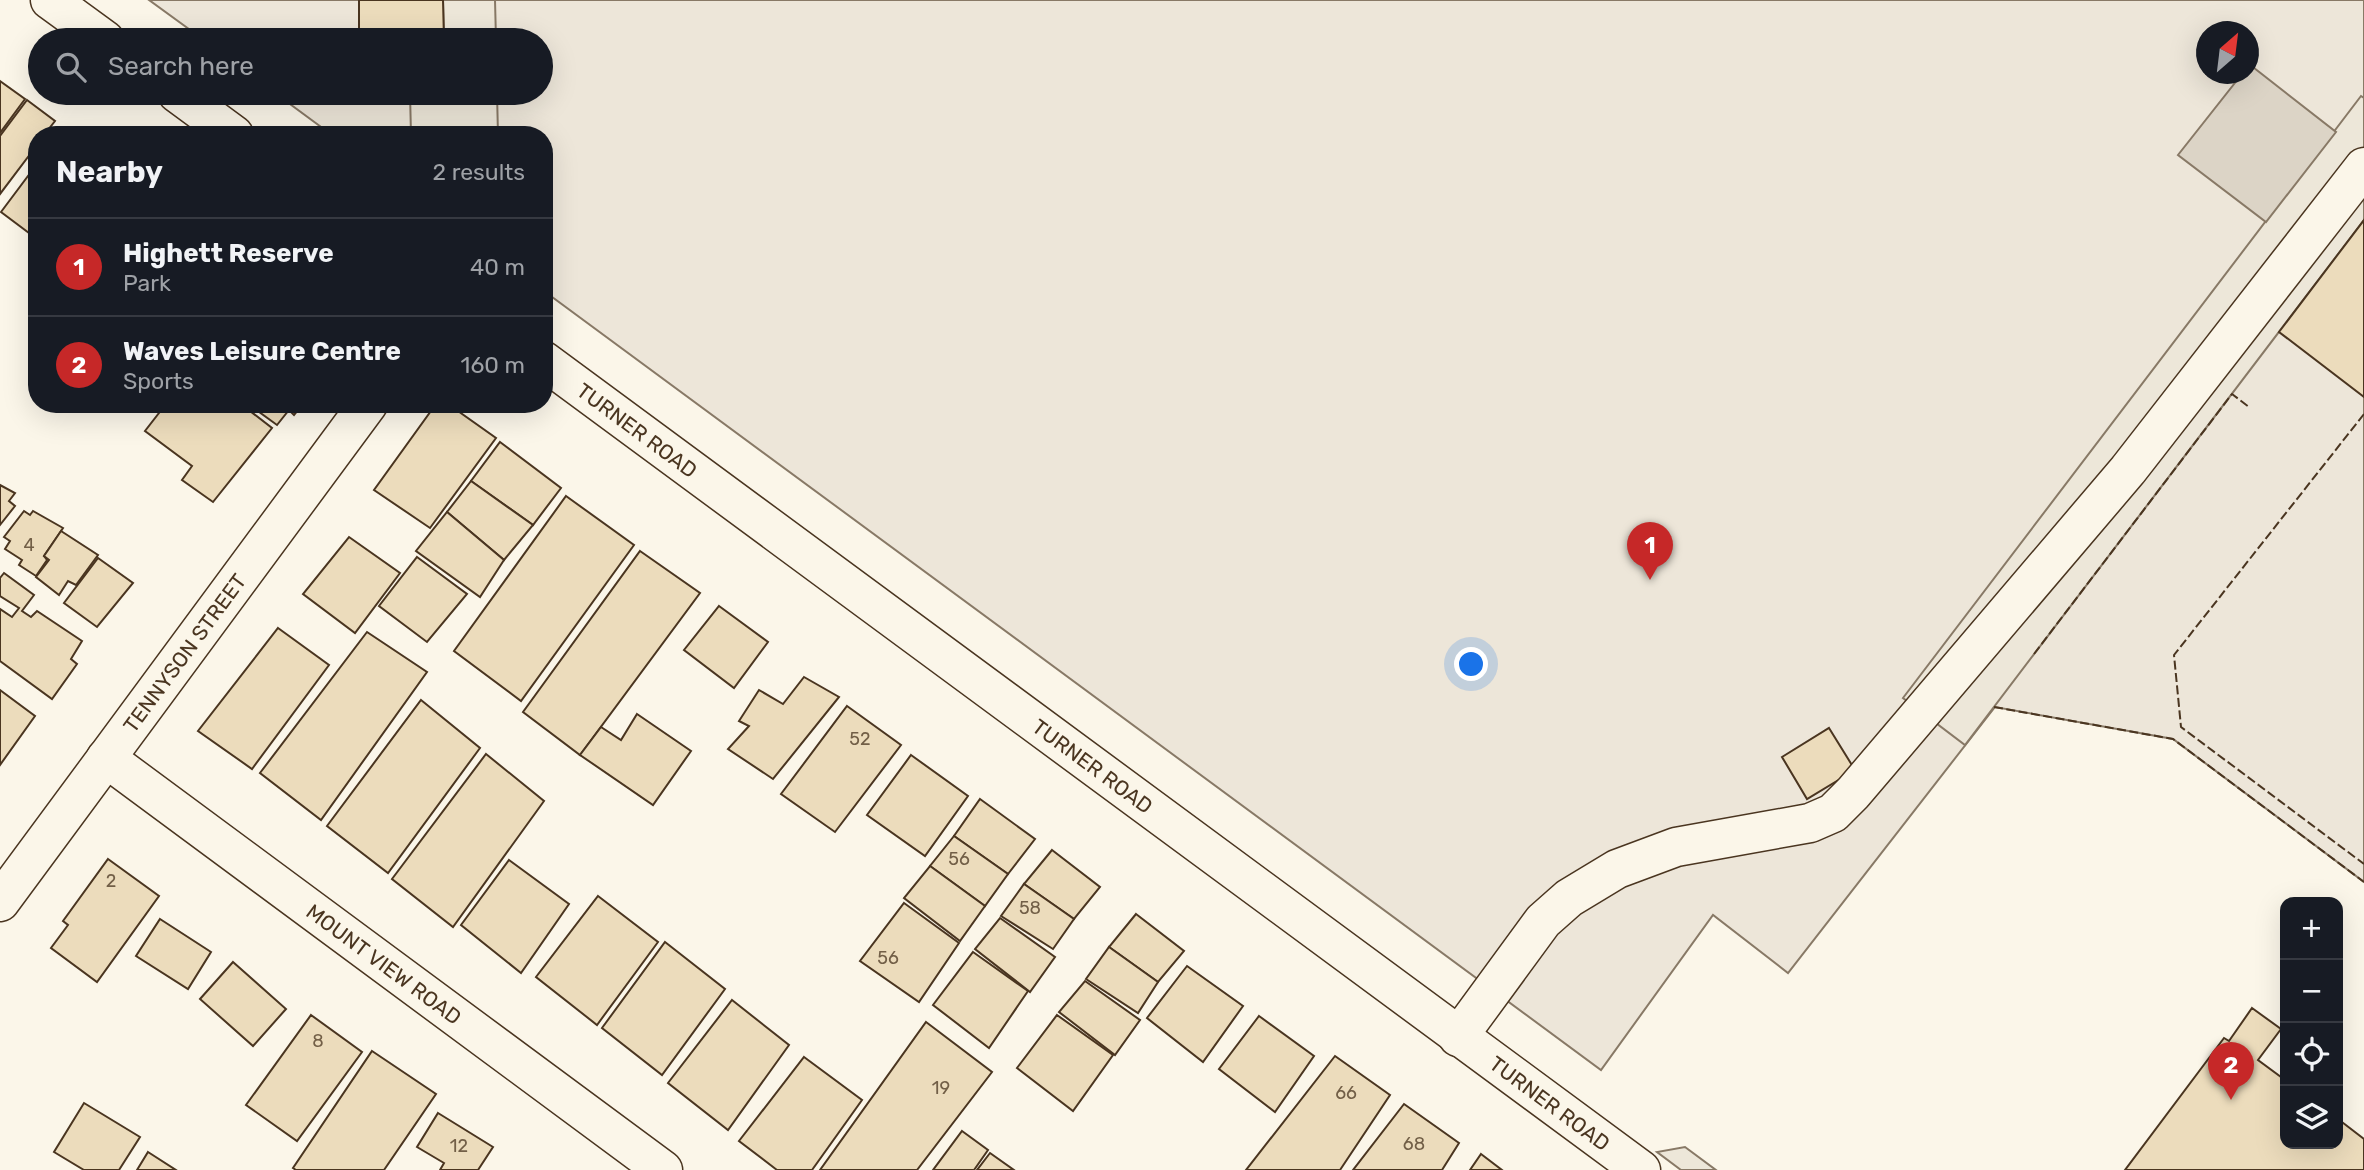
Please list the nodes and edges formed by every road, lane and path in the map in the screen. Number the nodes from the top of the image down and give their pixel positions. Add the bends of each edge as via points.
1 (50, 0) edge
2 (88, 28) edge
3 (193, 105) edge
4 (222, 126) edge
5 (2364, 167) edge
6 (553, 368) edge
7 (361, 413) edge
8 (106, 758) junction
9 (0, 902) edge
10 (1458, 1037) junction
11 (663, 1170) edge
12 (1641, 1170) edge

1 - 2 street
3 - 4 street
5 - 10 street via 2128,470 1833,813 1810,822 1676,847 1617,869 1569,898 1543,921
6 - 10 street, TURNER ROAD
7 - 8 street, TENNYSON STREET
8 - 9 street, TENNYSON STREET
8 - 11 street, MOUNT VIEW ROAD
10 - 12 street, TURNER ROAD

